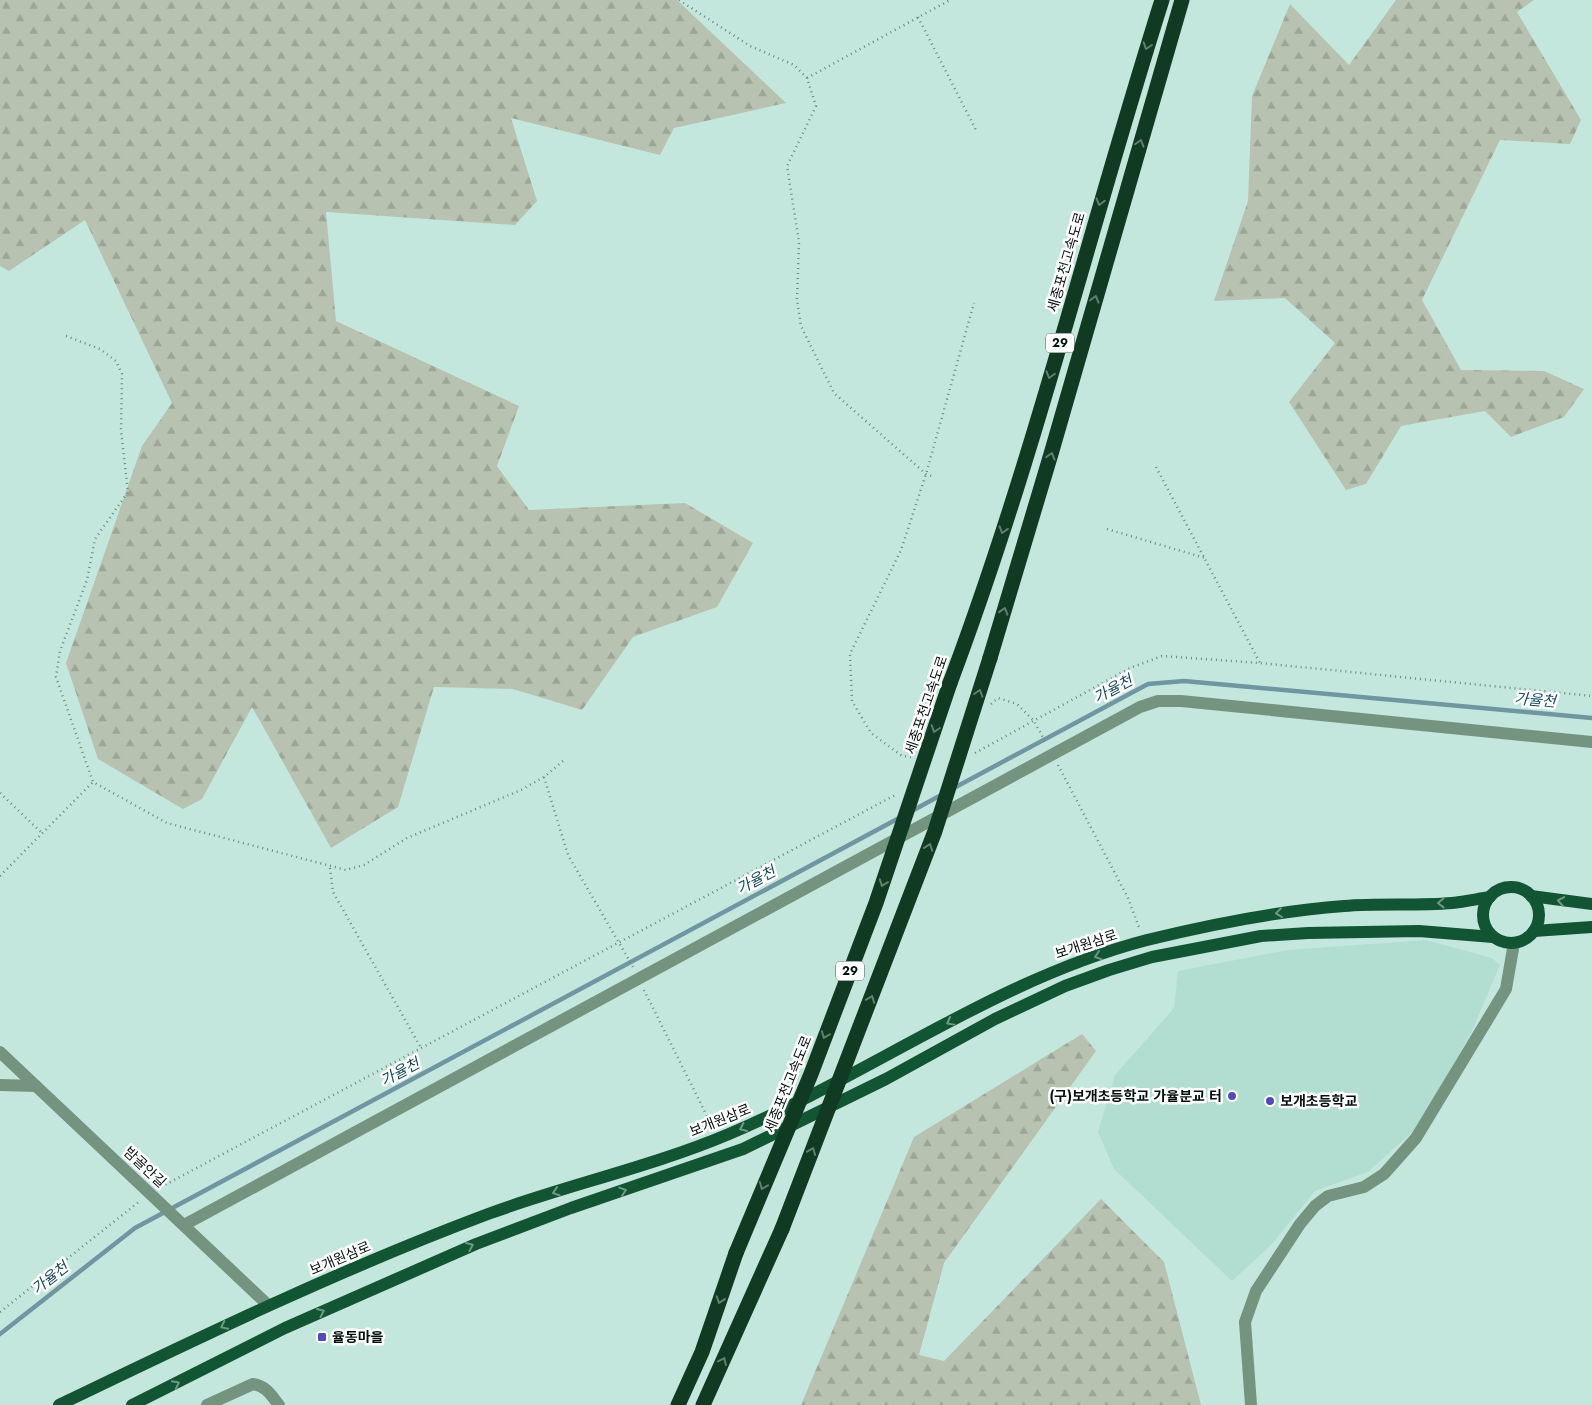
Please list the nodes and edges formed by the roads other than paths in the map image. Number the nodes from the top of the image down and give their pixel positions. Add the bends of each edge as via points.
1 (1162, 0) edge
2 (1182, 0) edge
3 (1592, 742) edge
4 (1531, 896) junction
5 (1490, 897) junction
6 (1592, 904) edge
7 (1592, 927) edge
8 (1534, 931) junction
9 (1493, 937) junction
10 (1514, 943) junction
11 (0, 1052) edge
12 (0, 1085) edge
13 (36, 1086) junction
14 (182, 1223) junction
15 (268, 1305) junction
16 (151, 1401) edge
17 (59, 1405) edge
18 (132, 1405) edge
19 (207, 1405) edge
20 (279, 1405) edge
21 (678, 1405) edge
22 (703, 1405) edge
23 (1251, 1405) edge

1 -> 21 highway, 세종포천고속도로 / 29, bridge via 982,599 950,683 879,894 736,1254 702,1352
22 -> 2 highway, 29, bridge via 782,1229 935,831 1051,454
3 - 14 street via 1190,702 1158,701 1140,707 1051,752
4 - 5 main road via 1514,887 1505,888
6 -> 4 main road
4 - 8 main road via 1539,913
5 - 9 main road via 1483,913 1487,930
5 -> 15 main road, 보개원삼로 via 1452,903 1346,906 1253,916 1144,941 1052,971 1004,993 881,1060 718,1138 490,1214
7 - 8 main road
8 - 10 main road via 1528,938
9 - 10 main road via 1500,942
16 -> 9 main road via 285,1328 476,1244 743,1149 886,1080 995,1019 1065,986 1109,970 1152,957 1261,936 1418,931
10 - 23 street via 1506,990 1416,1138 1384,1174 1364,1187 1328,1196 1315,1206 1256,1291 1246,1322
11 - 13 street, 밤골안길
12 - 13 street
13 - 14 street, 밤골안길
14 - 15 street, 밤골안길
15 -> 17 main road, 보개원삼로
16 - 18 main road
19 - 20 street via 253,1384 268,1391

